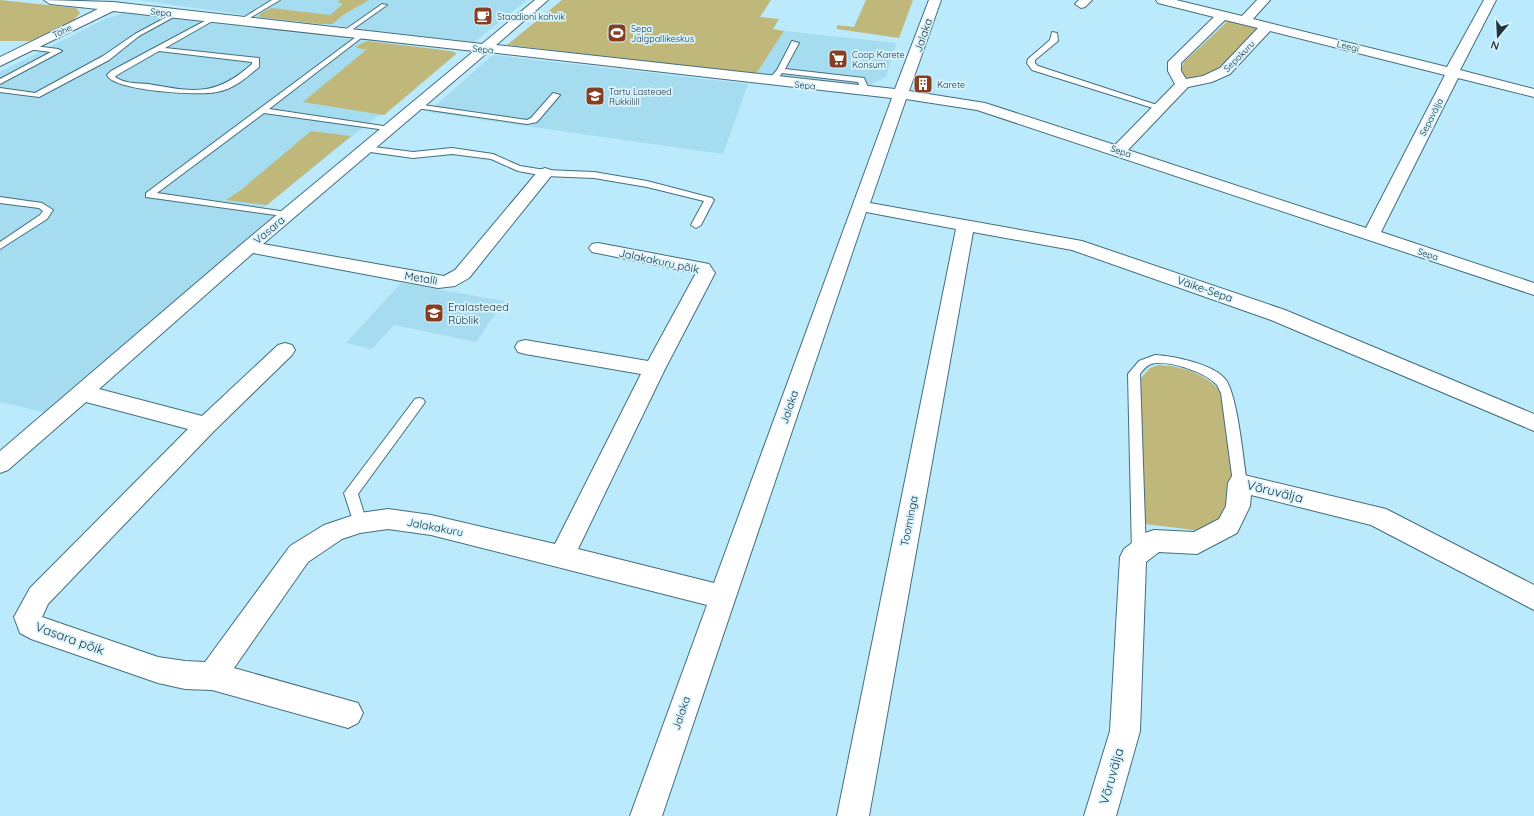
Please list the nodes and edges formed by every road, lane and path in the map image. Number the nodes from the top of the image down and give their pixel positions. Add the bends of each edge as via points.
1 (50, 0) edge
2 (125, 0) edge
3 (277, 0) edge
4 (542, 0) edge
5 (935, 0) edge
6 (1162, 0) edge
7 (1264, 0) edge
8 (1490, 0) edge
9 (384, 5) dead end
10 (112, 7) junction
11 (176, 14) junction
12 (1223, 15) junction
13 (214, 18) junction
14 (1245, 20) junction
15 (241, 22) junction
16 (1267, 26) junction
17 (344, 33) junction
18 (1054, 33) dead end
19 (362, 35) junction
20 (795, 43) dead end
21 (30, 47) junction
22 (158, 49) junction
23 (484, 49) junction
24 (0, 62) edge
25 (1452, 72) junction
26 (0, 73) edge
27 (13, 75) junction
28 (776, 76) junction
29 (0, 82) edge
30 (1183, 84) junction
31 (0, 90) edge
32 (1534, 93) edge
33 (556, 95) dead end
34 (901, 95) junction
35 (416, 106) junction
36 (1160, 107) junction
37 (261, 110) junction
38 (390, 128) junction
39 (366, 149) junction
40 (1119, 150) junction
41 (545, 173) junction
42 (0, 200) edge
43 (860, 206) junction
44 (287, 215) junction
45 (696, 224) dead end
46 (965, 226) junction
47 (1371, 235) junction
48 (0, 246) edge
49 (249, 247) junction
50 (598, 248) dead end
51 (1534, 289) edge
52 (525, 347) dead end
53 (285, 350) dead end
54 (654, 369) junction
55 (83, 393) junction
56 (419, 402) dead end
57 (1534, 423) edge
58 (206, 425) junction
59 (0, 464) edge
60 (1240, 483) junction
61 (360, 522) junction
62 (1139, 553) junction
63 (562, 556) junction
64 (722, 597) junction
65 (1534, 598) edge
66 (212, 676) junction
67 (348, 713) dead end
68 (646, 816) edge
69 (853, 816) edge
70 (1100, 816) edge

1 - 10 street, Sepa
2 - 10 street, Tähe
3 - 15 lane
4 - 23 street, Vasara
5 - 34 street, Jalaka
6 - 12 street, Leegi
7 - 14 street
8 - 25 street, Sepavälja
9 - 17 lane
10 - 11 street, Sepa
10 - 21 street, Tähe
11 - 13 street, Sepa
11 - 31 lane via 137,35 106,58 36,95
12 - 14 street, Leegi
12 - 30 street via 1175,62 1175,75
13 - 15 street, Sepa
13 - 22 lane
14 - 16 street, Leegi
15 - 17 street, Sepa
16 - 25 street, Leegi
16 - 30 street, Sepakuru via 1225,71 1207,79
17 - 19 street, Sepa
18 - 36 lane via 1054,41 1032,59 1035,68
19 - 23 street, Sepa
19 - 37 lane
20 - 28 lane
21 - 24 street, Tähe
21 - 27 lane via 58,51
22 - 22 lane via 114,73 111,75 112,78 131,84 206,93 230,86 257,62 253,59
23 - 28 street, Sepa
23 - 35 street, Vasara
25 - 32 street, Leegi
25 - 47 street, Sepavälja via 1450,81
26 - 27 lane
27 - 29 lane
28 - 34 street, Sepa via 866,92
30 - 36 street
33 - 35 lane via 534,120 527,122
34 - 40 street, Sepa via 980,106
34 - 43 street, Jalaka
35 - 38 street, Vasara
36 - 40 street
37 - 38 lane
37 - 44 lane via 149,195
38 - 39 street, Vasara
39 - 41 lane via 413,155 452,151 493,157 518,168
39 - 44 street, Vasara
40 - 47 street, Sepa
41 - 45 lane via 594,175 648,184 710,200
41 - 49 street, Metalli via 462,274 448,282
42 - 48 lane via 42,206 48,210 44,217
43 - 46 street, Väike-Sepa
43 - 64 street, Jalaka
44 - 49 street, Vasara
46 - 57 street, Väike-Sepa via 1076,245 1278,315
46 - 69 street, Toominga
47 - 51 street, Sepa
49 - 55 street, Vasara
50 - 54 street, Jalakakuru põik via 702,268 706,273
52 - 54 street
53 - 58 street, Vasara põik
54 - 63 street, Jalakakuru põik
55 - 58 street
55 - 59 street, Vasara
56 - 61 lane via 351,492
58 - 66 street, Vasara põik via 39,596 28,617 30,624 41,630 158,670
60 - 62 street, Võruvälja via 1238,506 1228,526 1197,543 1154,541
60 - 62 lane via 1227,393 1221,382 1209,374 1179,362 1148,360 1138,366 1134,374
60 - 65 street, Võruvälja via 1378,516
61 - 63 street, Jalakakuru via 388,519 431,525
61 - 66 street, Jalakakuru via 333,532 299,554
62 - 70 street, Võruvälja via 1133,558 1124,731
63 - 64 street, Jalakakuru
64 - 68 street, Jalaka
66 - 67 street, Vasara põik

